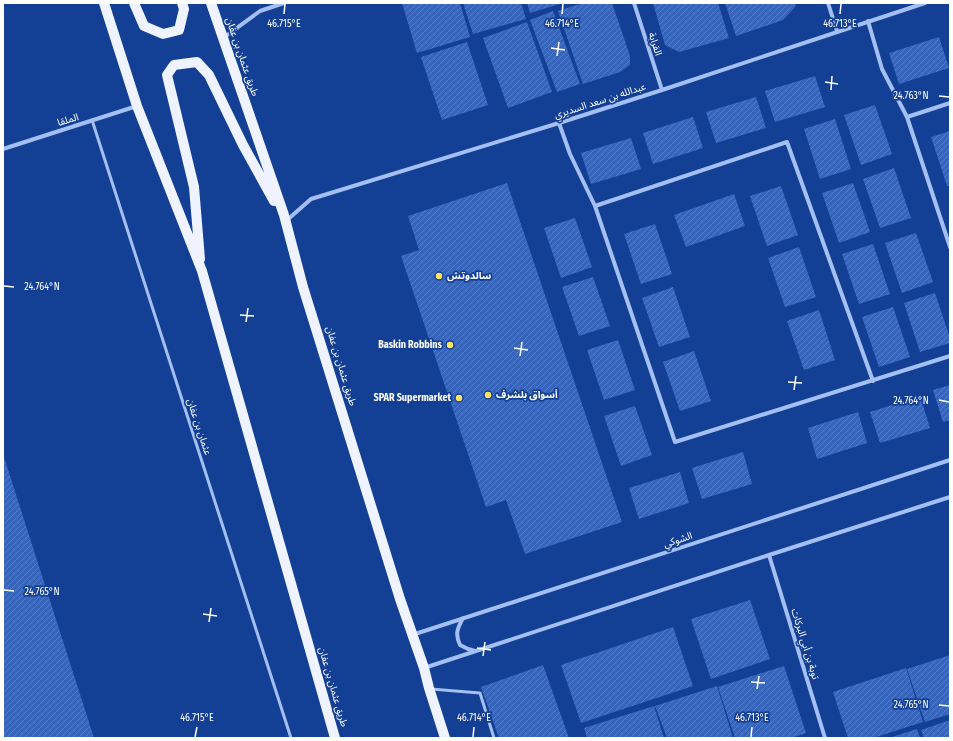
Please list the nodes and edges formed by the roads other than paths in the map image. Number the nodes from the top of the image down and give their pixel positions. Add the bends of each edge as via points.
1 (104, 3) edge
2 (134, 3) edge
3 (182, 3) edge
4 (211, 3) edge
5 (284, 3) edge
6 (634, 3) edge
7 (828, 3) edge
8 (925, 3) edge
9 (868, 21) junction
10 (837, 31) junction
11 (223, 38) junction
12 (662, 90) junction
13 (950, 103) edge
14 (137, 106) junction
15 (906, 117) junction
16 (92, 120) junction
17 (559, 123) junction
18 (3, 148) edge
19 (595, 206) junction
20 (286, 222) junction
21 (950, 247) edge
22 (202, 272) junction
23 (950, 356) edge
24 (873, 381) junction
25 (950, 460) edge
26 (950, 497) edge
27 (769, 555) junction
28 (463, 618) junction
29 (412, 635) junction
30 (476, 651) junction
31 (424, 668) junction
32 (429, 688) junction
33 (291, 738) edge
34 (335, 738) edge
35 (445, 738) edge
36 (494, 738) edge
37 (825, 738) edge

1 - 14 main road, طريق عثمان بن عفان
2 - 3 main road via 144,26 163,34 179,30 184,9
4 - 11 main road, طريق عثمان بن عفان
5 - 11 street via 260,11
6 - 12 street, القرابة
7 - 10 street
8 - 9 street, عبدالله بن سعد السديري
9 - 10 street, عبدالله بن سعد السديري
9 - 15 street via 882,69
10 - 12 street, عبدالله بن سعد السديري
11 - 20 main road, طريق عثمان بن عفان
12 - 17 street, عبدالله بن سعد السديري
13 - 15 street
14 - 16 street, الملقا
14 - 22 main road, طريق عثمان بن عفان
15 - 21 street
16 - 18 street, الملقا
16 - 33 lane, عثمان بن عفان
17 - 19 street via 570,154
17 - 20 street, عبدالله بن سعد السديري via 311,199
19 - 24 street via 675,442
19 - 24 street via 787,142
20 - 22 main road via 243,145 209,75 196,62 174,65 167,75 194,187
20 - 29 main road, طريق عثمان بن عفان via 303,287
22 - 34 main road, طريق عثمان بن عفان
23 - 24 street
25 - 28 street, الشوكي
26 - 27 street
27 - 30 street
27 - 37 street, توبة بن أبي البركات
28 - 29 street, الشوكي
28 - 30 street via 458,628 457,637 460,645
29 - 31 main road, طريق عثمان بن عفان
30 - 31 street
31 - 32 main road, طريق عثمان بن عفان
32 - 35 main road, طريق عثمان بن عفان
32 - 36 lane via 480,693

